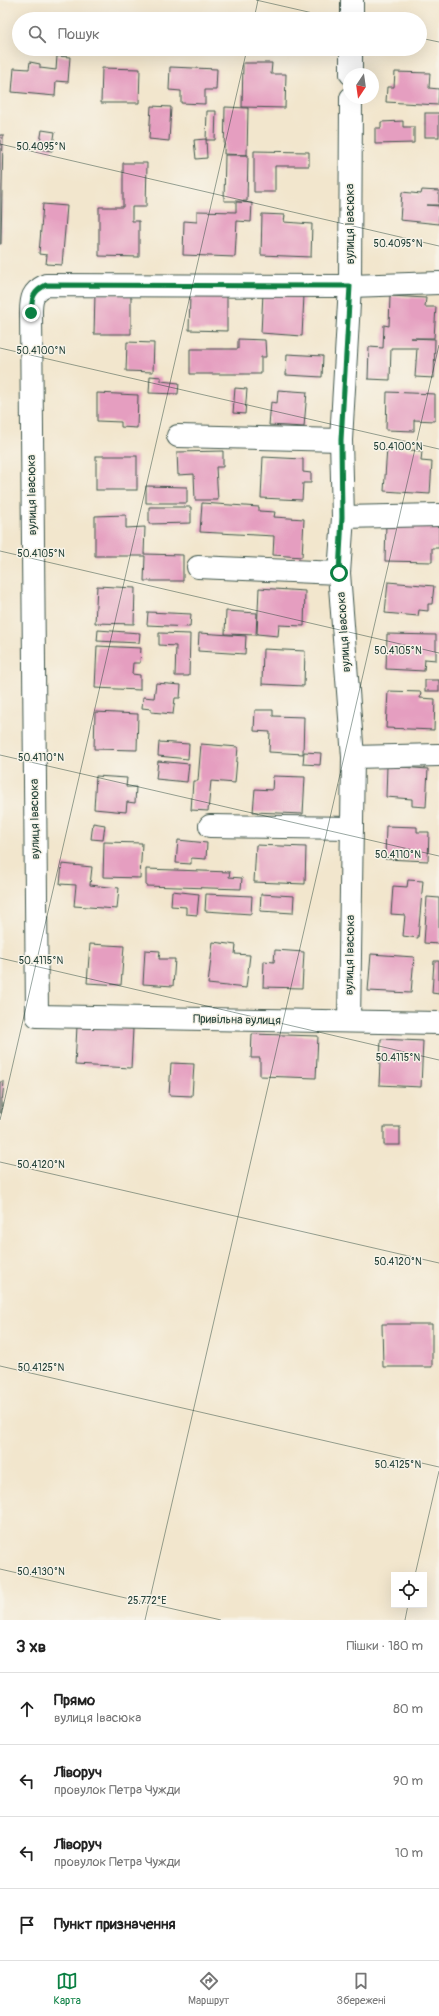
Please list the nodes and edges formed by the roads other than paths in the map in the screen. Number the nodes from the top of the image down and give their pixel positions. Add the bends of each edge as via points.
1 (352, 0) edge
2 (352, 12) edge
3 (351, 56) edge
4 (351, 68) edge
5 (351, 104) edge
6 (439, 283) edge
7 (350, 286) junction
8 (178, 436) dead end
9 (341, 440) junction
10 (439, 515) edge
11 (342, 517) junction
12 (198, 567) dead end
13 (339, 573) junction
14 (439, 755) edge
15 (353, 757) junction
16 (210, 826) dead end
17 (352, 828) junction
18 (37, 1014) joint
19 (349, 1022) junction
20 (439, 1023) edge

1 - 2 street
3 - 4 street
5 - 7 street, вулиця Івасюка
6 - 7 street, вулиця Івасюка
7 - 9 street, вулиця Івасюка
7 - 18 street, вулиця Івасюка via 46,285 37,290 31,300
8 - 9 street
9 - 11 street, вулиця Івасюка
10 - 11 street
11 - 13 street, вулиця Івасюка
12 - 13 street
13 - 15 street, вулиця Івасюка
14 - 15 street
15 - 17 street, вулиця Івасюка
16 - 17 street
17 - 19 street, вулиця Івасюка
18 - 19 street, Привільна вулиця via 40,1018
19 - 20 street, Привільна вулиця

